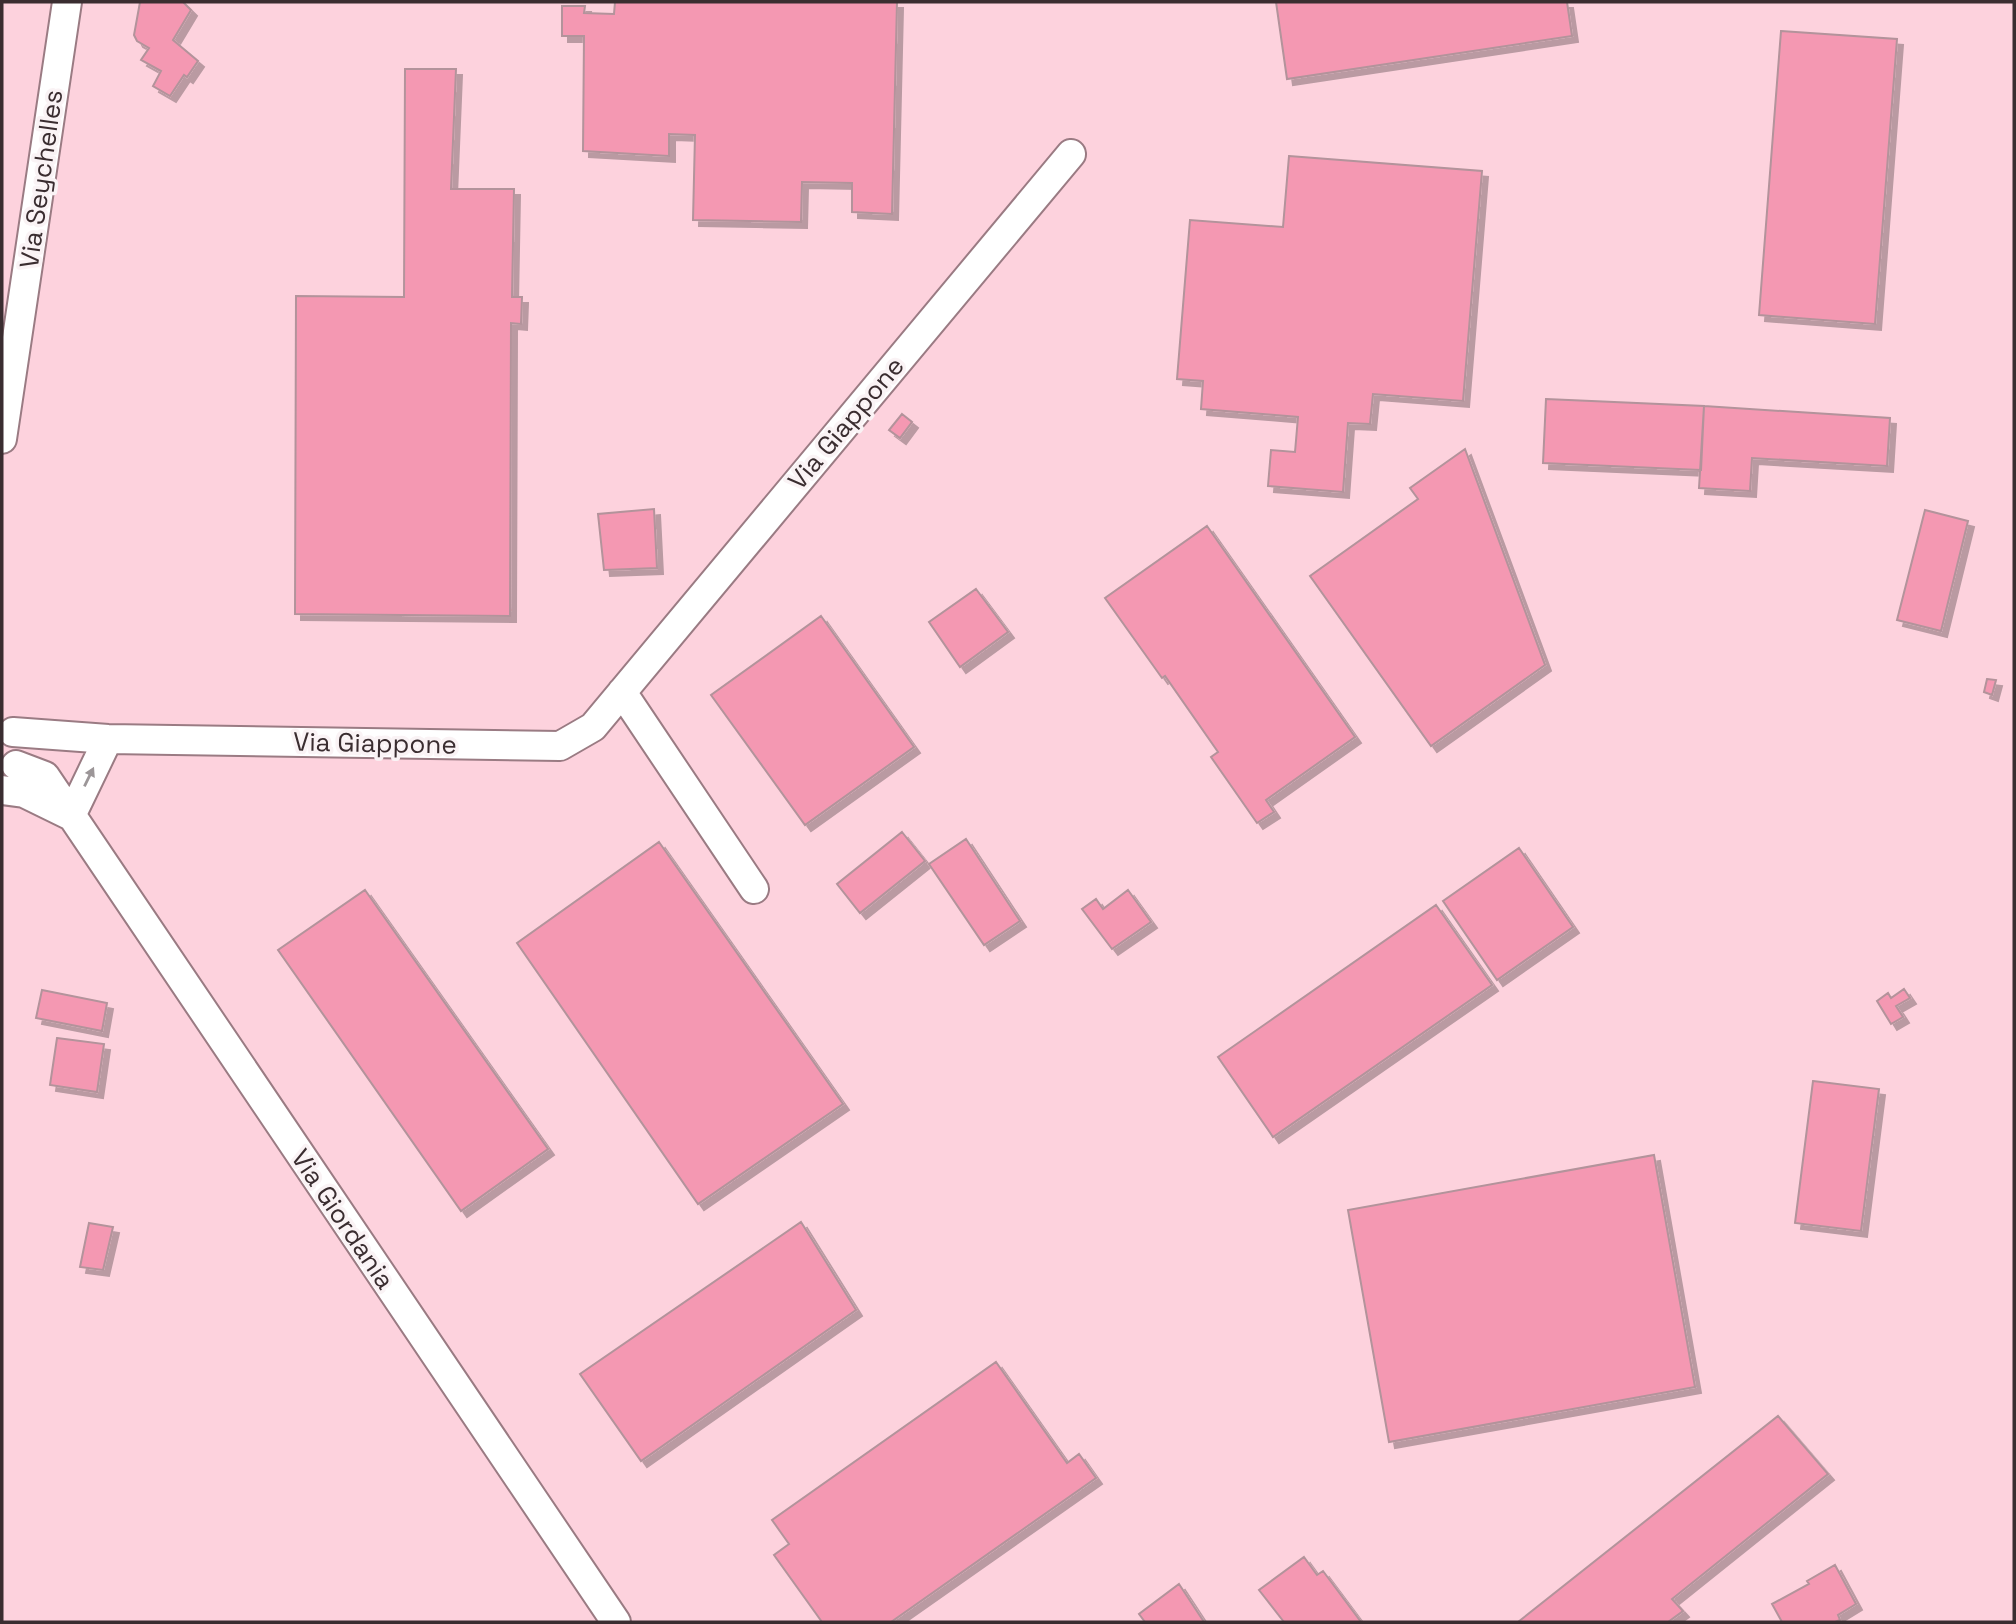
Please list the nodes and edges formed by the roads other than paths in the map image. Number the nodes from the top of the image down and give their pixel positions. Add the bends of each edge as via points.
1 (67, 2) edge
2 (1071, 155) dead end
3 (2, 439) edge
4 (622, 692) junction
5 (5, 722) edge
6 (108, 738) junction
7 (7, 780) edge
8 (71, 816) junction
9 (754, 889) dead end
10 (616, 1622) edge

1 - 3 street, Via Seychelles
2 - 4 street, Via Giappone
4 - 6 street, Via Giappone via 593,727 560,746
4 - 9 street
5 - 6 street, Via Giappone
5 - 7 street via 17,746
6 - 7 street, Via Giappone
8 -> 6 street
7 - 8 street, Via Giordania via 45,776
8 - 10 street, Via Giordania

